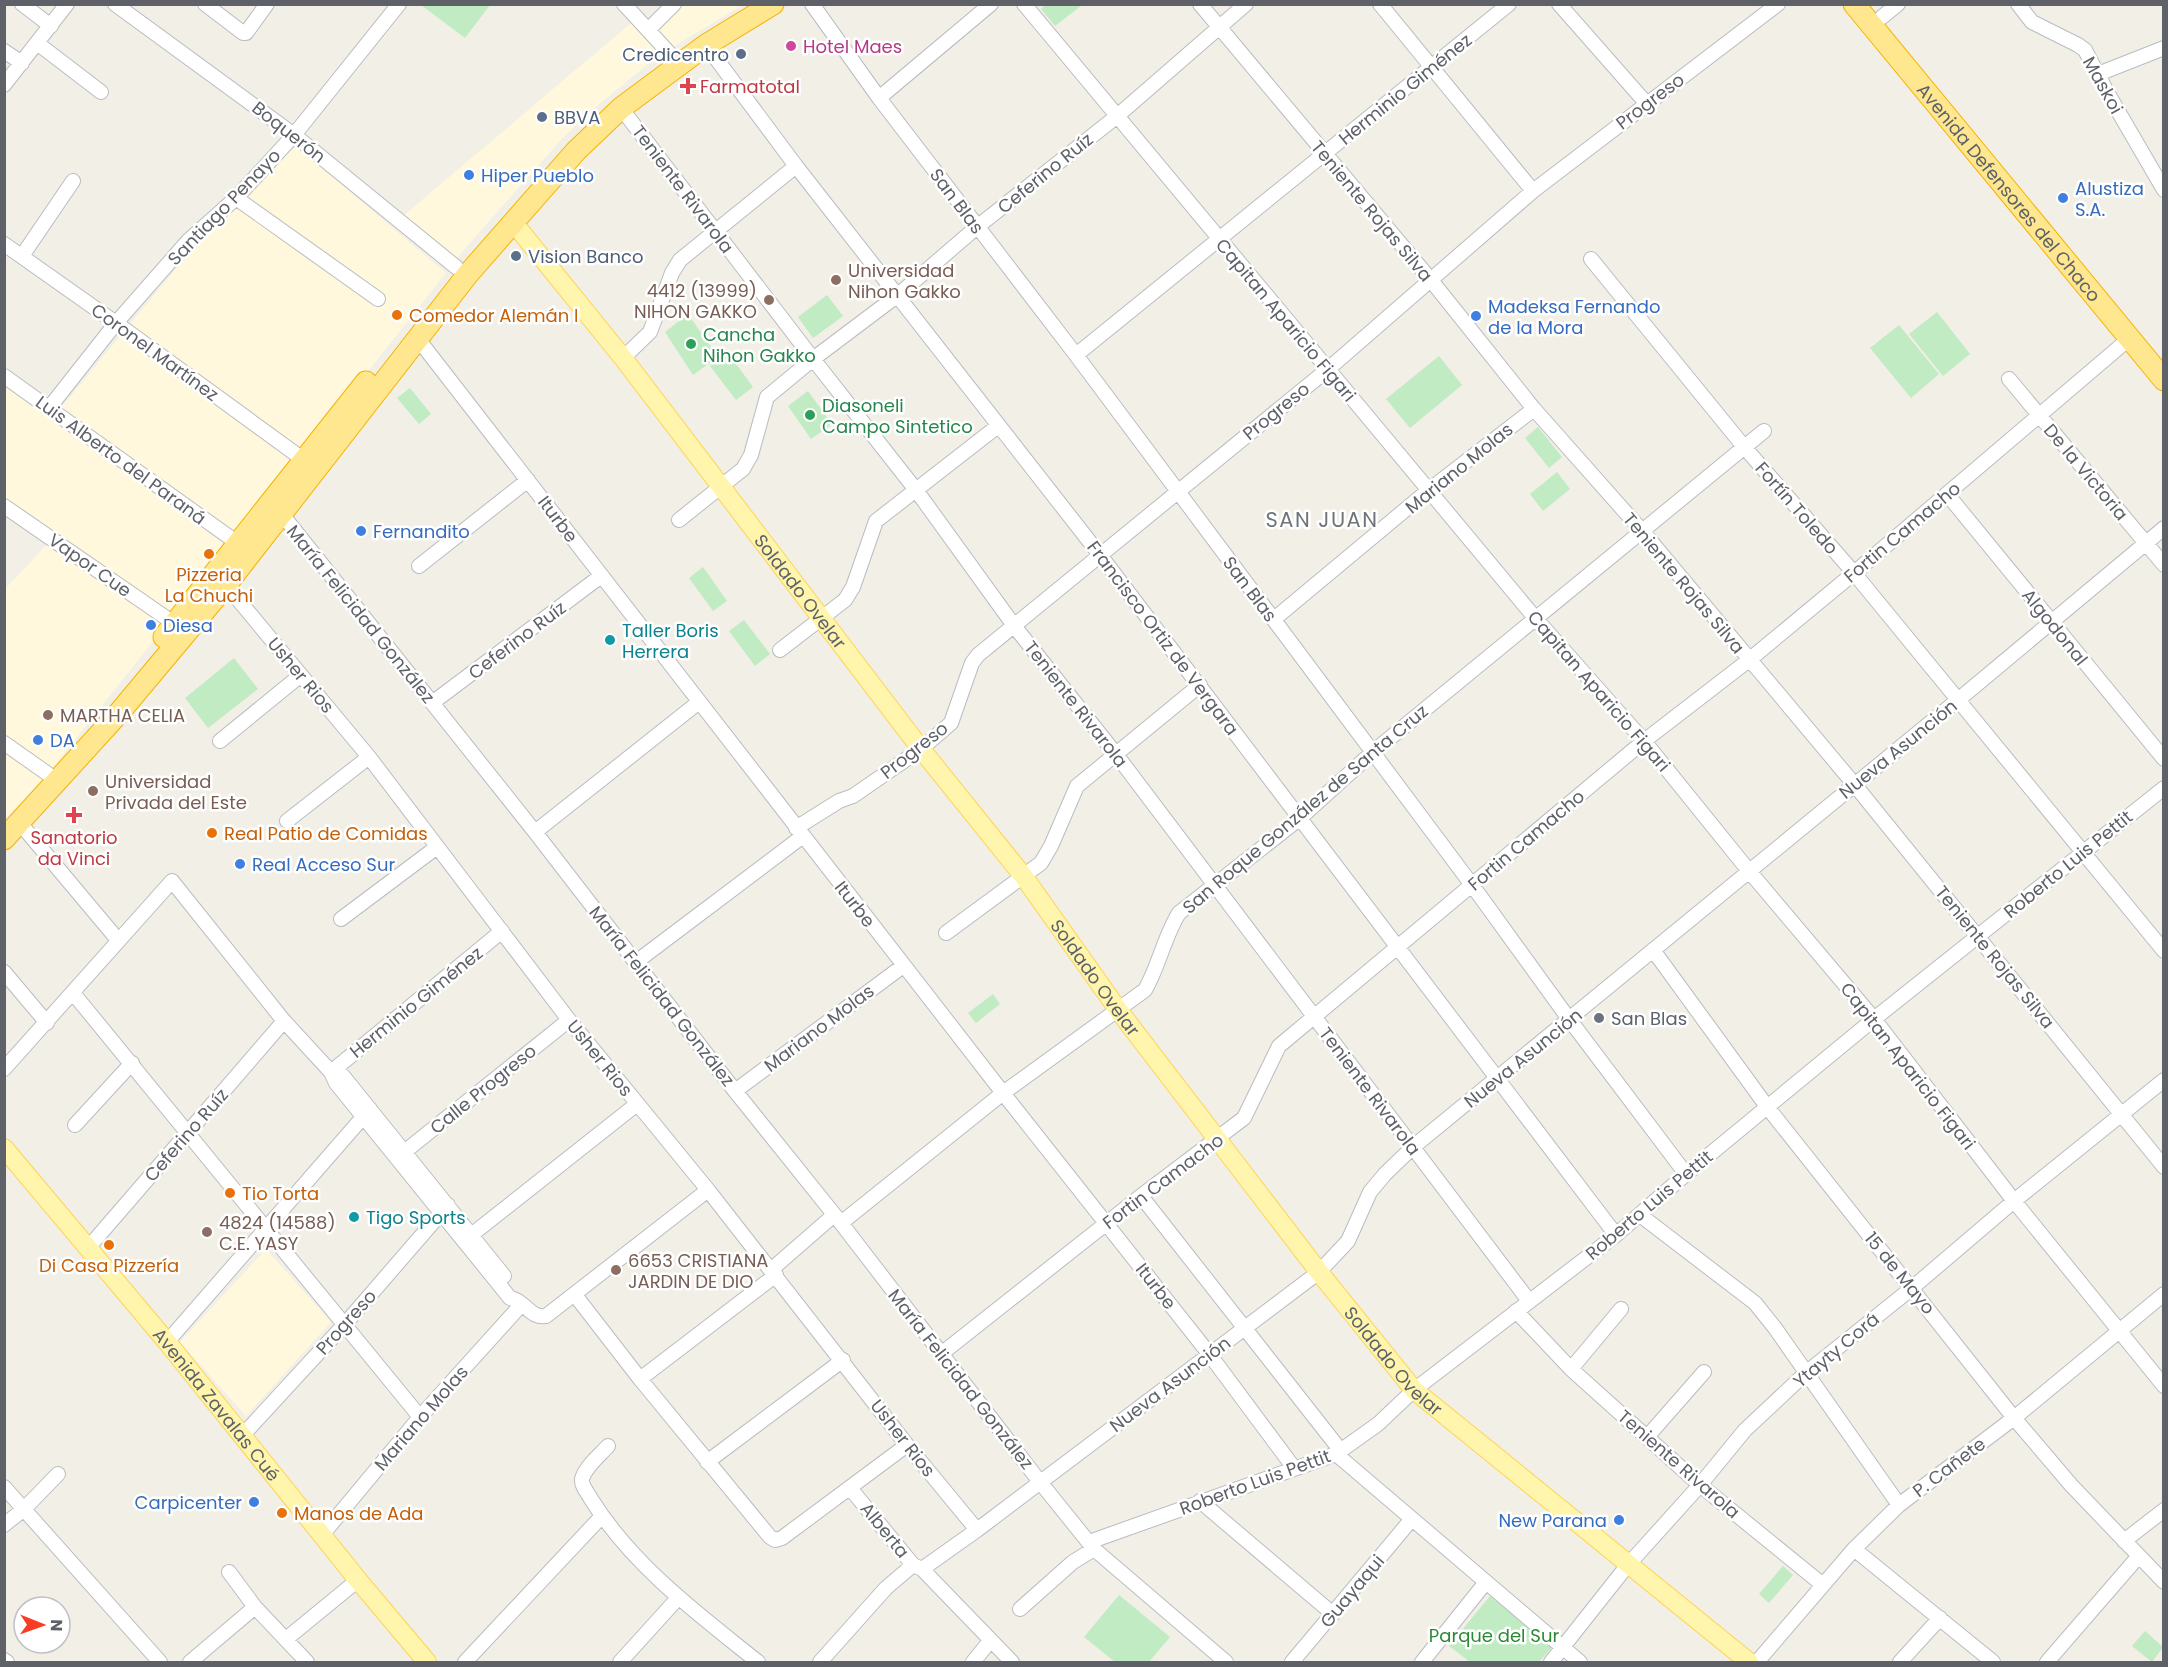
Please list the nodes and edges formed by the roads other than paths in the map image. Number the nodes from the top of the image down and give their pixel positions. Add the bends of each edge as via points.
1 (22, 4) edge
2 (67, 4) edge
3 (115, 4) edge
4 (206, 4) edge
5 (267, 4) edge
6 (399, 4) edge
7 (624, 4) edge
8 (674, 4) edge
9 (747, 4) edge
10 (773, 4) edge
11 (813, 4) edge
12 (991, 4) edge
13 (1024, 4) edge
14 (1200, 4) edge
15 (1246, 4) edge
16 (1380, 4) edge
17 (1509, 4) edge
18 (1559, 4) edge
19 (1778, 4) edge
20 (1854, 4) edge
21 (2018, 4) edge
22 (1884, 9) edge
23 (51, 26) junction
24 (1219, 27) junction
25 (648, 29) junction
26 (37, 43) junction
27 (706, 45) junction
28 (2163, 48) edge
29 (4, 51) edge
30 (670, 54) junction
31 (22, 63) junction
32 (1432, 67) junction
33 (2098, 74) junction
34 (4, 85) edge
35 (101, 92) dead end
36 (879, 98) junction
37 (1647, 104) junction
38 (621, 108) junction
39 (1116, 117) junction
40 (294, 135) junction
41 (1324, 154) junction
42 (796, 166) junction
43 (73, 181) dead end
44 (2163, 190) edge
45 (1533, 191) junction
46 (236, 198) junction
47 (508, 217) junction
48 (977, 227) junction
49 (716, 232) junction
50 (1220, 240) junction
51 (4, 244) edge
52 (22, 256) junction
53 (1591, 259) dead end
54 (456, 267) junction
55 (1430, 279) junction
56 (898, 295) junction
57 (378, 299) dead end
58 (116, 323) junction
59 (2130, 338) junction
60 (417, 339) junction
61 (1076, 355) junction
62 (2163, 356) edge
63 (624, 358) junction
64 (813, 359) junction
65 (1327, 370) junction
66 (4, 376) edge
67 (2009, 379) dead end
68 (2163, 380) edge
69 (49, 408) junction
70 (1534, 409) junction
71 (2039, 416) junction
72 (998, 426) junction
73 (1764, 431) dead end
74 (1745, 448) junction
75 (303, 460) junction
76 (528, 480) junction
77 (722, 486) junction
78 (916, 490) junction
79 (1429, 490) junction
80 (1176, 491) junction
81 (1947, 494) junction
82 (4, 507) edge
83 (281, 513) junction
84 (679, 520) dead end
85 (2163, 528) edge
86 (1643, 532) junction
87 (2146, 543) junction
88 (239, 544) junction
89 (1100, 555) junction
90 (2163, 565) edge
91 (418, 566) dead end
92 (1854, 573) junction
93 (602, 576) junction
94 (226, 585) junction
95 (822, 619) junction
96 (1274, 619) junction
97 (1536, 619) junction
98 (2051, 622) junction
99 (175, 624) junction
100 (1015, 627) junction
101 (780, 650) dead end
102 (1749, 660) junction
103 (301, 675) junction
104 (1200, 685) junction
105 (1958, 700) junction
106 (699, 702) junction
107 (432, 703) junction
108 (220, 741) dead end
109 (1644, 741) junction
110 (4, 743) edge
111 (921, 749) junction
112 (1373, 752) junction
113 (1115, 753) junction
114 (369, 757) junction
115 (2163, 759) edge
116 (48, 774) junction
117 (1854, 784) junction
118 (2163, 788) edge
119 (1299, 819) junction
120 (12, 822) edge
121 (288, 822) dead end
122 (536, 832) junction
123 (800, 832) junction
124 (4, 839) edge
125 (436, 847) junction
126 (2082, 853) junction
127 (1749, 871) junction
128 (1024, 877) junction
129 (1213, 885) junction
130 (1472, 885) junction
131 (341, 919) dead end
132 (502, 932) junction
133 (946, 933) dead end
134 (1977, 936) junction
135 (118, 940) junction
136 (1398, 948) junction
137 (1653, 950) junction
138 (2163, 951) edge
139 (636, 962) junction
140 (903, 966) junction
141 (4, 972) edge
142 (73, 993) junction
143 (1119, 1011) junction
144 (1315, 1017) junction
145 (1569, 1019) junction
146 (1874, 1019) junction
147 (569, 1020) junction
148 (284, 1022) junction
149 (47, 1023) junction
150 (132, 1063) junction
151 (4, 1069) edge
152 (332, 1073) junction
153 (1498, 1078) junction
154 (2163, 1080) edge
155 (735, 1091) junction
156 (1003, 1094) junction
157 (637, 1104) junction
158 (1768, 1108) junction
159 (366, 1113) junction
160 (2122, 1114) junction
161 (75, 1125) dead end
162 (187, 1134) junction
163 (1219, 1139) junction
164 (1413, 1147) junction
165 (4, 1148) edge
166 (400, 1155) junction
167 (2163, 1167) edge
168 (1686, 1174) junction
169 (708, 1190) junction
170 (1141, 1196) junction
171 (2014, 1201) junction
172 (444, 1209) junction
173 (1640, 1215) junction
174 (838, 1219) junction
175 (1106, 1224) junction
176 (266, 1229) junction
177 (1616, 1235) junction
178 (468, 1238) junction
179 (88, 1248) junction
180 (774, 1272) junction
181 (1319, 1272) junction
182 (1912, 1288) junction
183 (2163, 1294) edge
184 (575, 1295) junction
185 (1529, 1301) junction
186 (520, 1302) junction
187 (1621, 1309) dead end
188 (1516, 1311) junction
189 (345, 1324) junction
190 (1244, 1329) junction
191 (2117, 1330) junction
192 (167, 1342) junction
193 (941, 1354) junction
194 (1210, 1355) junction
195 (843, 1360) junction
196 (1570, 1369) junction
197 (1704, 1372) dead end
198 (1806, 1372) junction
199 (640, 1379) junction
200 (2163, 1386) edge
201 (1414, 1390) junction
202 (420, 1417) junction
203 (2014, 1418) junction
204 (242, 1436) junction
205 (1647, 1437) junction
206 (907, 1445) junction
207 (608, 1446) dead end
208 (1339, 1452) junction
209 (707, 1462) junction
210 (1294, 1468) junction
211 (58, 1474) dead end
212 (1040, 1482) junction
213 (1700, 1485) junction
214 (4, 1487) edge
215 (850, 1488) junction
216 (1200, 1501) junction
217 (1899, 1505) junction
218 (24, 1509) junction
219 (2163, 1510) edge
220 (602, 1516) junction
221 (1411, 1520) junction
222 (4, 1525) edge
223 (976, 1530) junction
224 (322, 1535) junction
225 (2124, 1541) junction
226 (1091, 1545) junction
227 (1854, 1549) junction
228 (2138, 1557) junction
229 (1628, 1566) junction
230 (918, 1567) junction
231 (229, 1572) dead end
232 (358, 1581) junction
233 (1486, 1582) junction
234 (2163, 1582) edge
235 (1823, 1585) junction
236 (678, 1598) junction
237 (255, 1607) junction
238 (1020, 1609) dead end
239 (1333, 1614) junction
240 (1940, 1618) junction
241 (286, 1639) junction
242 (990, 1641) junction
243 (1563, 1648) junction
244 (160, 1662) edge
245 (190, 1662) edge
246 (307, 1662) edge
247 (427, 1662) edge
248 (465, 1662) edge
249 (620, 1662) edge
250 (758, 1662) edge
251 (820, 1662) edge
252 (973, 1662) edge
253 (1012, 1662) edge
254 (1226, 1662) edge
255 (1292, 1662) edge
256 (1422, 1662) edge
257 (1551, 1662) edge
258 (1580, 1662) edge
259 (1749, 1662) edge
260 (1757, 1662) edge
261 (1900, 1662) edge
262 (1994, 1662) edge
263 (2047, 1662) edge

1 - 23 street
2 - 23 street
3 - 40 street, Boquerón
4 - 5 street via 243,33
6 - 40 street, Santiago Penayo
7 - 25 street
8 - 25 street
9 - 30 highway
10 - 27 highway
11 - 36 street, San Blas
12 - 36 street
13 - 39 street, Capitan Aparicio Figari
14 - 24 street, Teniente Rojas Silva
15 - 24 street, Ceferino Ruíz
16 - 32 street
17 - 32 street, Herminio Giménez
18 - 37 street
19 - 37 street, Progreso
20 - 59 highway, Avenida Defensores del Chaco
21 - 33 street, Maskoi via 2032,22 2085,51
22 - 62 highway, Avenida Defensores del Chaco
23 - 26 street
24 - 39 street, Ceferino Ruíz
24 - 41 street, Teniente Rojas Silva
25 - 30 street
26 - 31 street
26 - 35 street
27 - 38 highway
27 - 42 street, Francisco Ortiz de Vergara
28 - 33 street
29 - 31 street
30 - 47 highway via 588,121
31 - 34 street
32 - 41 street, Herminio Giménez
32 - 45 street
33 - 44 street, Maskoi
36 - 48 street, San Blas
37 - 45 street, Progreso
38 - 47 highway
38 - 49 street, Teniente Rivarola
39 - 48 street, Ceferino Ruíz
39 - 50 street, Capitan Aparicio Figari
40 - 46 street, Santiago Penayo
40 - 54 street, Boquerón
41 - 50 street, Herminio Giménez
41 - 55 street, Teniente Rojas Silva
42 - 49 street
42 - 56 street, Francisco Ortiz de Vergara
43 - 52 street
45 - 55 street, Progreso
46 - 57 street
46 - 58 street, Santiago Penayo via 188,241
47 - 54 highway
47 - 60 highway
47 - 63 main road, Soldado Ovelar
48 - 56 street, Ceferino Ruíz
48 - 61 street, San Blas
49 - 63 street via 680,260 650,332
49 - 64 street, Teniente Rivarola
50 - 61 street, Herminio Giménez
50 - 65 street, Capitan Aparicio Figari
51 - 52 street, Coronel Martínez
52 - 58 street, Coronel Martínez
53 - 74 street, Fortín Toledo
54 - 75 highway
55 - 65 street, Progreso
55 - 70 street, Teniente Rojas Silva
56 - 64 street, Ceferino Ruíz
56 - 72 street, Francisco Ortiz de Vergara
58 - 69 street, Santiago Penayo
58 - 75 street, Coronel Martínez
59 - 68 highway, Avenida Defensores del Chaco
59 - 71 street, Fortin Camacho
60 - 76 street, Iturbe
60 - 83 highway
61 - 80 street, San Blas
63 - 77 main road, Soldado Ovelar
64 - 77 street, Ceferino Ruíz via 767,398 751,455 743,469
64 - 78 street, Teniente Rivarola
65 - 79 street, Capitan Aparicio Figari
65 - 80 street, Progreso
66 - 69 street, Luis Alberto del Paraná
67 - 71 street, De la Victoria
69 - 88 street, Luis Alberto del Paraná
70 - 79 street, Mariano Molas
70 - 86 street, Teniente Rojas Silva
71 - 81 street, Fortin Camacho
71 - 87 street, De la Victoria
72 - 78 street
72 - 89 street, Francisco Ortiz de Vergara
73 - 74 street, San Roque González de Santa Cruz
74 - 86 street, San Roque González de Santa Cruz
74 - 92 street, Fortín Toledo
75 - 88 highway
76 - 91 street
76 - 93 street, Iturbe
77 - 84 street, Ceferino Ruíz
77 - 95 main road, Soldado Ovelar
78 - 95 street via 876,521 849,593
78 - 100 street, Teniente Rivarola
79 - 96 street, Mariano Molas
79 - 97 street, Capitan Aparicio Figari
80 - 89 street, Progreso
80 - 96 street, San Blas
81 - 92 street, Fortin Camacho
81 - 98 street, Algodonal
82 - 99 street, Vapor Cue
83 - 94 highway
83 - 107 street, María Felicidad González
85 - 87 street, Nueva Asunción
86 - 97 street, San Roque González de Santa Cruz
86 - 102 street, Teniente Rojas Silva
87 - 90 street, De la Victoria
87 - 98 street, Nueva Asunción
88 - 99 highway
89 - 100 street, Progreso
89 - 104 street, Francisco Ortiz de Vergara
92 - 102 street, Fortin Camacho
92 - 105 street, Fortín Toledo
93 - 106 street, Iturbe
93 - 107 street, Ceferino Ruíz
94 - 103 street, Usher Rios
94 - 120 highway via 118,714
95 - 101 street
95 - 111 main road, Soldado Ovelar
96 - 112 street, San Blas
97 - 109 street, Capitan Aparicio Figari
97 - 112 street, San Roque González de Santa Cruz
98 - 105 street, Nueva Asunción
98 - 115 street, Algodonal
99 - 116 highway
100 - 111 street, Progreso via 978,655 951,723
100 - 113 street, Teniente Rivarola
102 - 109 street, Fortin Camacho
102 - 117 street, Teniente Rojas Silva
103 - 108 street
103 - 114 street, Usher Rios
104 - 113 street
104 - 119 street, Francisco Ortiz de Vergara
105 - 117 street, Nueva Asunción
105 - 126 street, Fortín Toledo
106 - 122 street
106 - 123 street, Iturbe
107 - 122 street, María Felicidad González
109 - 127 street, Capitan Aparicio Figari
109 - 130 street, Fortin Camacho
110 - 116 street
111 - 123 street, Progreso via 853,796 839,801
111 - 128 main road, Soldado Ovelar
112 - 119 street, San Roque González de Santa Cruz
112 - 130 street, San Blas
113 - 128 street via 1077,786 1041,863
113 - 129 street, Teniente Rivarola
114 - 121 street
114 - 125 street, Usher Rios
116 - 120 highway
117 - 127 street, Nueva Asunción
117 - 134 street, Teniente Rojas Silva
118 - 126 street, Roberto Luis Pettit
119 - 129 street, San Roque González de Santa Cruz
119 - 136 street, Francisco Ortiz de Vergara
120 - 124 highway
120 - 135 street
122 - 139 street, María Felicidad González
123 - 139 street, Progreso
123 - 140 street, Iturbe
125 - 131 street
125 - 132 street, Usher Rios
126 - 134 street, Roberto Luis Pettit
126 - 138 street, Fortín Toledo
127 - 137 street, Nueva Asunción
127 - 146 street, Capitan Aparicio Figari
128 - 133 street
128 - 143 main road, Soldado Ovelar
129 - 143 street, San Roque González de Santa Cruz via 1179,913 1145,990
129 - 144 street, Teniente Rivarola
130 - 136 street, Fortin Camacho
130 - 145 street, San Blas
132 - 147 street, Usher Rios
132 - 152 street, Herminio Giménez
134 - 146 street, Roberto Luis Pettit
134 - 160 street, Teniente Rojas Silva
135 - 142 street
135 - 148 street via 172,881
136 - 144 street, Fortin Camacho
136 - 153 street, Francisco Ortiz de Vergara
137 - 145 street, Nueva Asunción
137 - 158 street, 15 de Mayo
139 - 155 street, María Felicidad González
140 - 155 street, Mariano Molas
140 - 156 street, Iturbe
141 - 149 street
142 - 149 street
142 - 150 street
143 - 156 street, San Roque González de Santa Cruz
143 - 163 main road, Soldado Ovelar
144 - 163 street, Fortin Camacho via 1280,1046 1244,1119
144 - 164 street, Teniente Rivarola
145 - 153 street, Nueva Asunción
145 - 168 street, San Blas
146 - 158 street, Roberto Luis Pettit
146 - 171 street, Capitan Aparicio Figari
147 - 157 street, Usher Rios
147 - 166 street, Calle Progreso
148 - 152 street
148 - 162 street, Ceferino Ruíz
149 - 151 street
150 - 161 street
150 - 162 street
152 - 159 street via 344,1076
153 - 164 street, Nueva Asunción
153 - 177 street, Francisco Ortiz de Vergara
154 - 160 street, Ytayty Corá
155 - 174 street, María Felicidad González
156 - 174 street, San Roque González de Santa Cruz
156 - 175 street, Iturbe
157 - 169 street, Usher Rios
157 - 178 street
158 - 168 street, Roberto Luis Pettit
158 - 182 street, 15 de Mayo
159 - 166 street
159 - 176 street
160 - 167 street, Teniente Rojas Silva
160 - 171 street, Ytayty Corá
162 - 176 street
162 - 179 street, Ceferino Ruíz
163 - 170 street, Fortin Camacho
163 - 181 main road, Soldado Ovelar
164 - 181 street, Nueva Asunción via 1370,1192 1348,1241
164 - 185 street, Teniente Rivarola
165 - 179 main road, Avenida Zavalas Cué
166 - 172 street
168 - 173 street, Roberto Luis Pettit
169 - 180 street, Usher Rios
169 - 184 street
170 - 175 street, Fortin Camacho
170 - 190 street
171 - 182 street, Ytayty Corá
171 - 191 street, Capitan Aparicio Figari
172 - 178 street
172 - 189 street, Progreso
173 - 177 street, Roberto Luis Pettit
173 - 198 street via 1755,1303
174 - 180 street, San Roque González de Santa Cruz
174 - 193 street, María Felicidad González
175 - 193 street, Fortin Camacho
175 - 194 street, Iturbe
176 - 189 street
176 - 192 street
177 - 185 street, Roberto Luis Pettit
178 - 186 street via 510,1298
179 - 192 main road, Avenida Zavalas Cué
180 - 195 street, Usher Rios
180 - 199 street, San Roque González de Santa Cruz
181 - 190 street, Nueva Asunción
181 - 201 main road, Soldado Ovelar
182 - 198 street, Ytayty Corá
182 - 203 street, 15 de Mayo
183 - 191 street, P. Cañete
184 - 186 street via 539,1317
184 - 199 street
185 - 188 street, Roberto Luis Pettit
186 - 202 street, Mariano Molas
187 - 196 street
188 - 196 street, Teniente Rivarola
188 - 201 street, Roberto Luis Pettit
189 - 202 street
189 - 204 street, Progreso
190 - 194 street, Nueva Asunción
190 - 208 street
191 - 200 street, Capitan Aparicio Figari
191 - 203 street, P. Cañete
192 - 204 main road, Avenida Zavalas Cué
193 - 212 street, María Felicidad González
194 - 210 street, Iturbe
194 - 212 street, Nueva Asunción
195 - 206 street, Usher Rios
195 - 209 street
196 - 205 street, Teniente Rivarola
197 - 205 street
198 - 213 street, Ytayty Corá via 1745,1430
198 - 217 street
199 - 209 street
201 - 208 street, Roberto Luis Pettit via 1378,1424
201 - 229 main road, Soldado Ovelar
202 - 224 street, Mariano Molas
203 - 217 street, P. Cañete
203 - 225 street, 15 de Mayo
204 - 224 main road, Avenida Zavalas Cué
205 - 213 street, Teniente Rivarola
206 - 215 street
206 - 223 street, Usher Rios
207 - 220 street via 582,1480
208 - 210 street, Roberto Luis Pettit
208 - 221 street
209 - 215 street via 775,1540
210 - 216 street, Roberto Luis Pettit
211 - 218 street
212 - 223 street, Nueva Asunción
212 - 226 street
213 - 229 street, Ytayty Corá
213 - 235 street, Teniente Rivarola
214 - 218 street
215 - 230 street, Alberta
216 - 226 street, Roberto Luis Pettit
216 - 239 street
217 - 227 street, P. Cañete
218 - 222 street
218 - 244 street
219 - 225 street
220 - 236 street
220 - 248 street
221 - 233 street
221 - 239 street, Guayaqui
223 - 230 street, Nueva Asunción
224 - 232 main road, Avenida Zavalas Cué
225 - 228 street, 15 de Mayo
226 - 238 street, Roberto Luis Pettit
226 - 254 street
227 - 235 street, P. Cañete
227 - 240 street
228 - 234 street, 15 de Mayo
228 - 263 street
229 - 243 street, Ytayty Corá
229 - 259 main road, Soldado Ovelar
230 - 242 street, Alberta
230 - 251 street, Nueva Asunción via 892,1582
231 - 237 street
232 - 241 street
232 - 247 main road, Avenida Zavalas Cué
233 - 243 street
233 - 256 street
235 - 260 street, P. Cañete
236 - 249 street
236 - 250 street
237 - 241 street
237 - 245 street
239 - 255 street, Guayaqui
240 - 261 street
240 - 262 street
241 - 246 street
242 - 252 street
242 - 253 street, Alberta
243 - 257 street, Ytayty Corá
243 - 258 street

